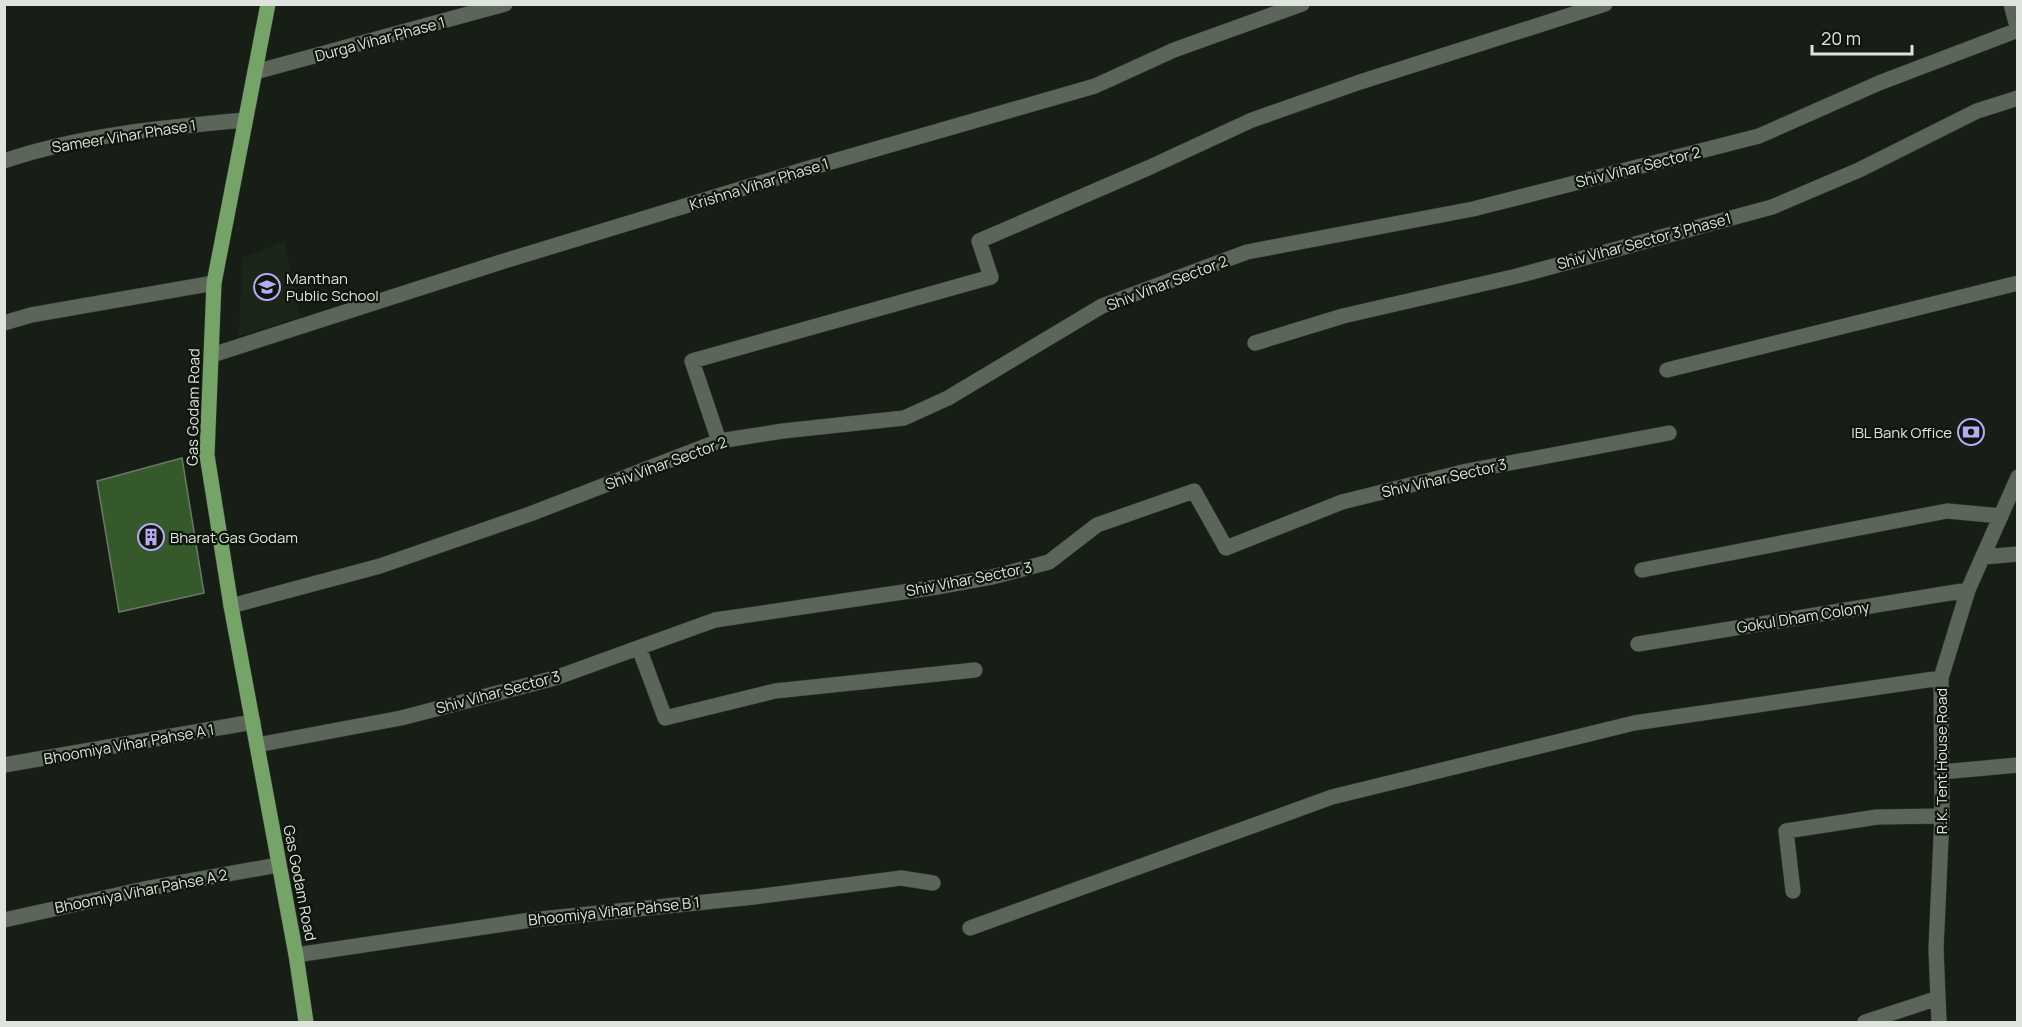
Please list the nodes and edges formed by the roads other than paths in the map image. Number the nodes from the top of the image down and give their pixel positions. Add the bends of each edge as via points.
1 (268, 4) edge
2 (505, 4) edge
3 (1302, 4) edge
4 (1605, 4) edge
5 (2011, 4) edge
6 (2018, 30) edge
7 (255, 72) junction
8 (2018, 98) edge
9 (245, 120) junction
10 (4, 161) edge
11 (214, 283) junction
12 (2018, 283) edge
13 (4, 323) edge
14 (1255, 343) dead end
15 (212, 355) junction
16 (1667, 370) dead end
17 (1669, 433) dead end
18 (719, 441) junction
19 (2018, 477) edge
20 (2001, 516) junction
21 (2018, 554) edge
22 (1983, 557) junction
23 (1642, 570) dead end
24 (1968, 590) junction
25 (231, 606) junction
26 (1638, 644) dead end
27 (639, 648) junction
28 (975, 670) dead end
29 (1941, 678) junction
30 (253, 723) junction
31 (257, 745) junction
32 (4, 765) edge
33 (2018, 765) edge
34 (1941, 772) junction
35 (1942, 816) junction
36 (278, 865) junction
37 (933, 883) dead end
38 (1792, 891) dead end
39 (4, 920) edge
40 (970, 928) dead end
41 (296, 955) junction
42 (1938, 998) junction
43 (306, 1023) edge
44 (1865, 1023) edge
45 (1939, 1023) edge

1 - 7 main road, Gas Godam Road
2 - 7 street, Durga Vihar Phase 1
3 - 15 street, Krishna Vihar Phase 1 via 1174,50 1095,86 534,252
4 - 18 street via 1252,120 979,241 991,277 692,361
5 - 6 street
6 - 18 street, Shiv Vihar Sector 2 via 1880,83 1759,136 1473,209 1247,252 1102,306 948,398 904,418
7 - 9 main road, Gas Godam Road
8 - 14 street, Shiv Vihar Sector 3 Phase1 via 1977,111 1859,170 1772,207 1517,276 1342,316
9 - 10 street, Sameer Vihar Phase 1 via 154,129 37,150
9 - 11 main road, Gas Godam Road
11 - 13 street
11 - 15 main road, Gas Godam Road
12 - 16 street
15 - 25 main road, Gas Godam Road via 207,455
17 - 27 street, Shiv Vihar Sector 3 via 1467,471 1342,502 1226,548 1194,491 1097,525 1049,562 937,587 715,620
18 - 25 street, Shiv Vihar Sector 2 via 530,514 380,566
19 - 20 street, R.K. Tent House Road
20 - 22 street, R.K. Tent House Road
20 - 23 street via 1947,511
21 - 22 street
22 - 24 street, R.K. Tent House Road
24 - 26 street, Gokul Dham Colony
24 - 29 street, R.K. Tent House Road
25 - 30 main road, Gas Godam Road
27 - 28 street via 665,718 775,691
27 - 31 street, Shiv Vihar Sector 3 via 555,678 412,715
29 - 34 street, R.K. Tent House Road
29 - 40 street via 1634,723 1332,797
30 - 31 main road, Gas Godam Road
30 - 32 street, Bhoomiya Vihar Pahse A 1
31 - 36 main road, Gas Godam Road
33 - 34 street
34 - 35 street, R.K. Tent House Road
35 - 38 street via 1877,817 1786,831
35 - 42 street, R.K. Tent House Road via 1936,949
36 - 39 street, Bhoomiya Vihar Pahse A 2
36 - 41 main road, Gas Godam Road
37 - 41 street, Bhoomiya Vihar Pahse B 1 via 901,878 531,920
41 - 43 main road, Gas Godam Road
42 - 44 street
42 - 45 street, R.K. Tent House Road

